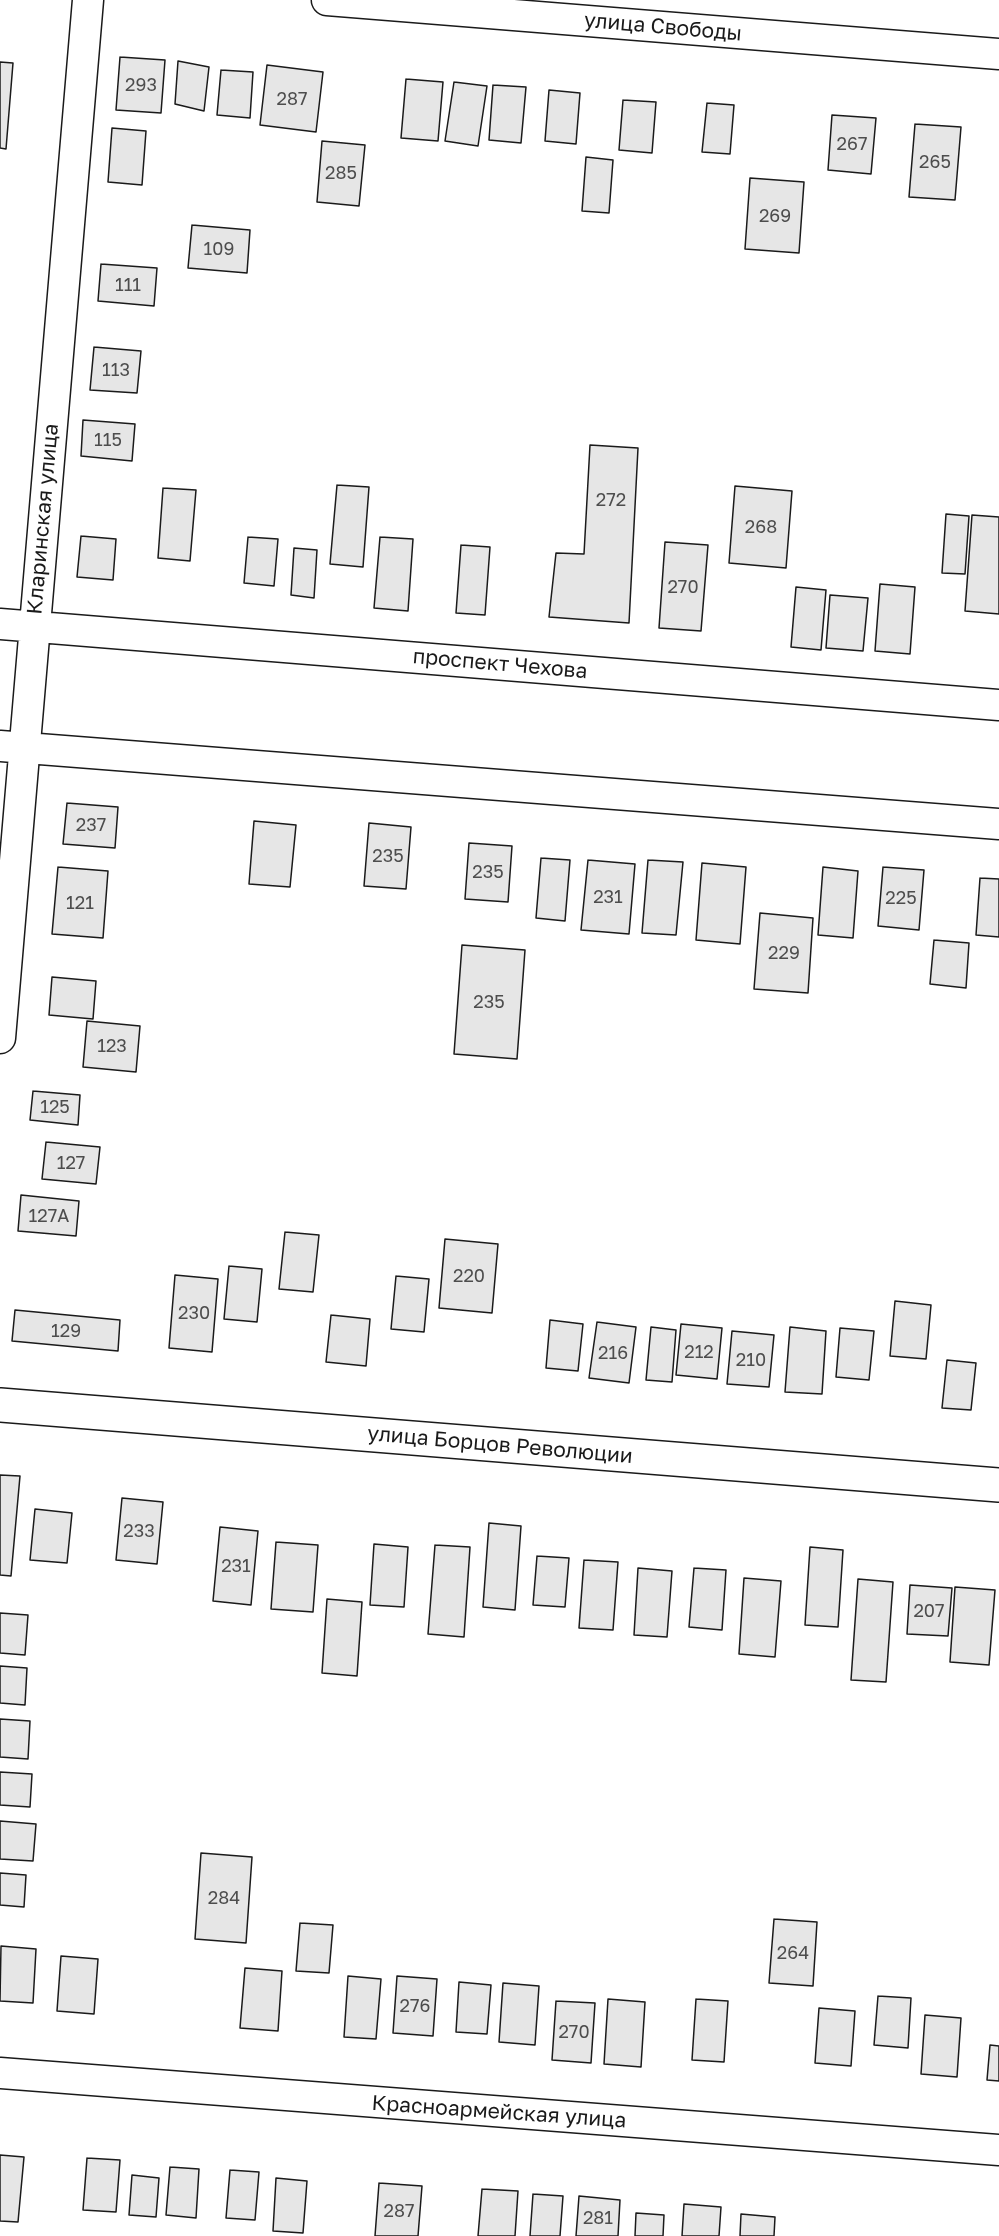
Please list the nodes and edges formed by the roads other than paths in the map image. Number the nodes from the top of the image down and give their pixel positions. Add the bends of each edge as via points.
1 (88, 0) edge
2 (327, 0) edge
3 (999, 54) edge
4 (0, 624) edge
5 (34, 626) junction
6 (999, 705) edge
7 (12, 746) edge
8 (999, 824) edge
9 (0, 1038) edge
10 (0, 1405) edge
11 (999, 1485) edge
12 (0, 2073) edge
13 (999, 2150) edge

1 - 5 street, Кларинская улица
2 - 3 street, улица Свободы
4 - 5 street, проспект Чехова
5 - 6 street, проспект Чехова
5 - 7 street, Кларинская улица
7 - 8 street
7 - 9 street, Кларинская улица
10 - 11 main road, улица Борцов Революции
12 - 13 street, Красноармейская улица

